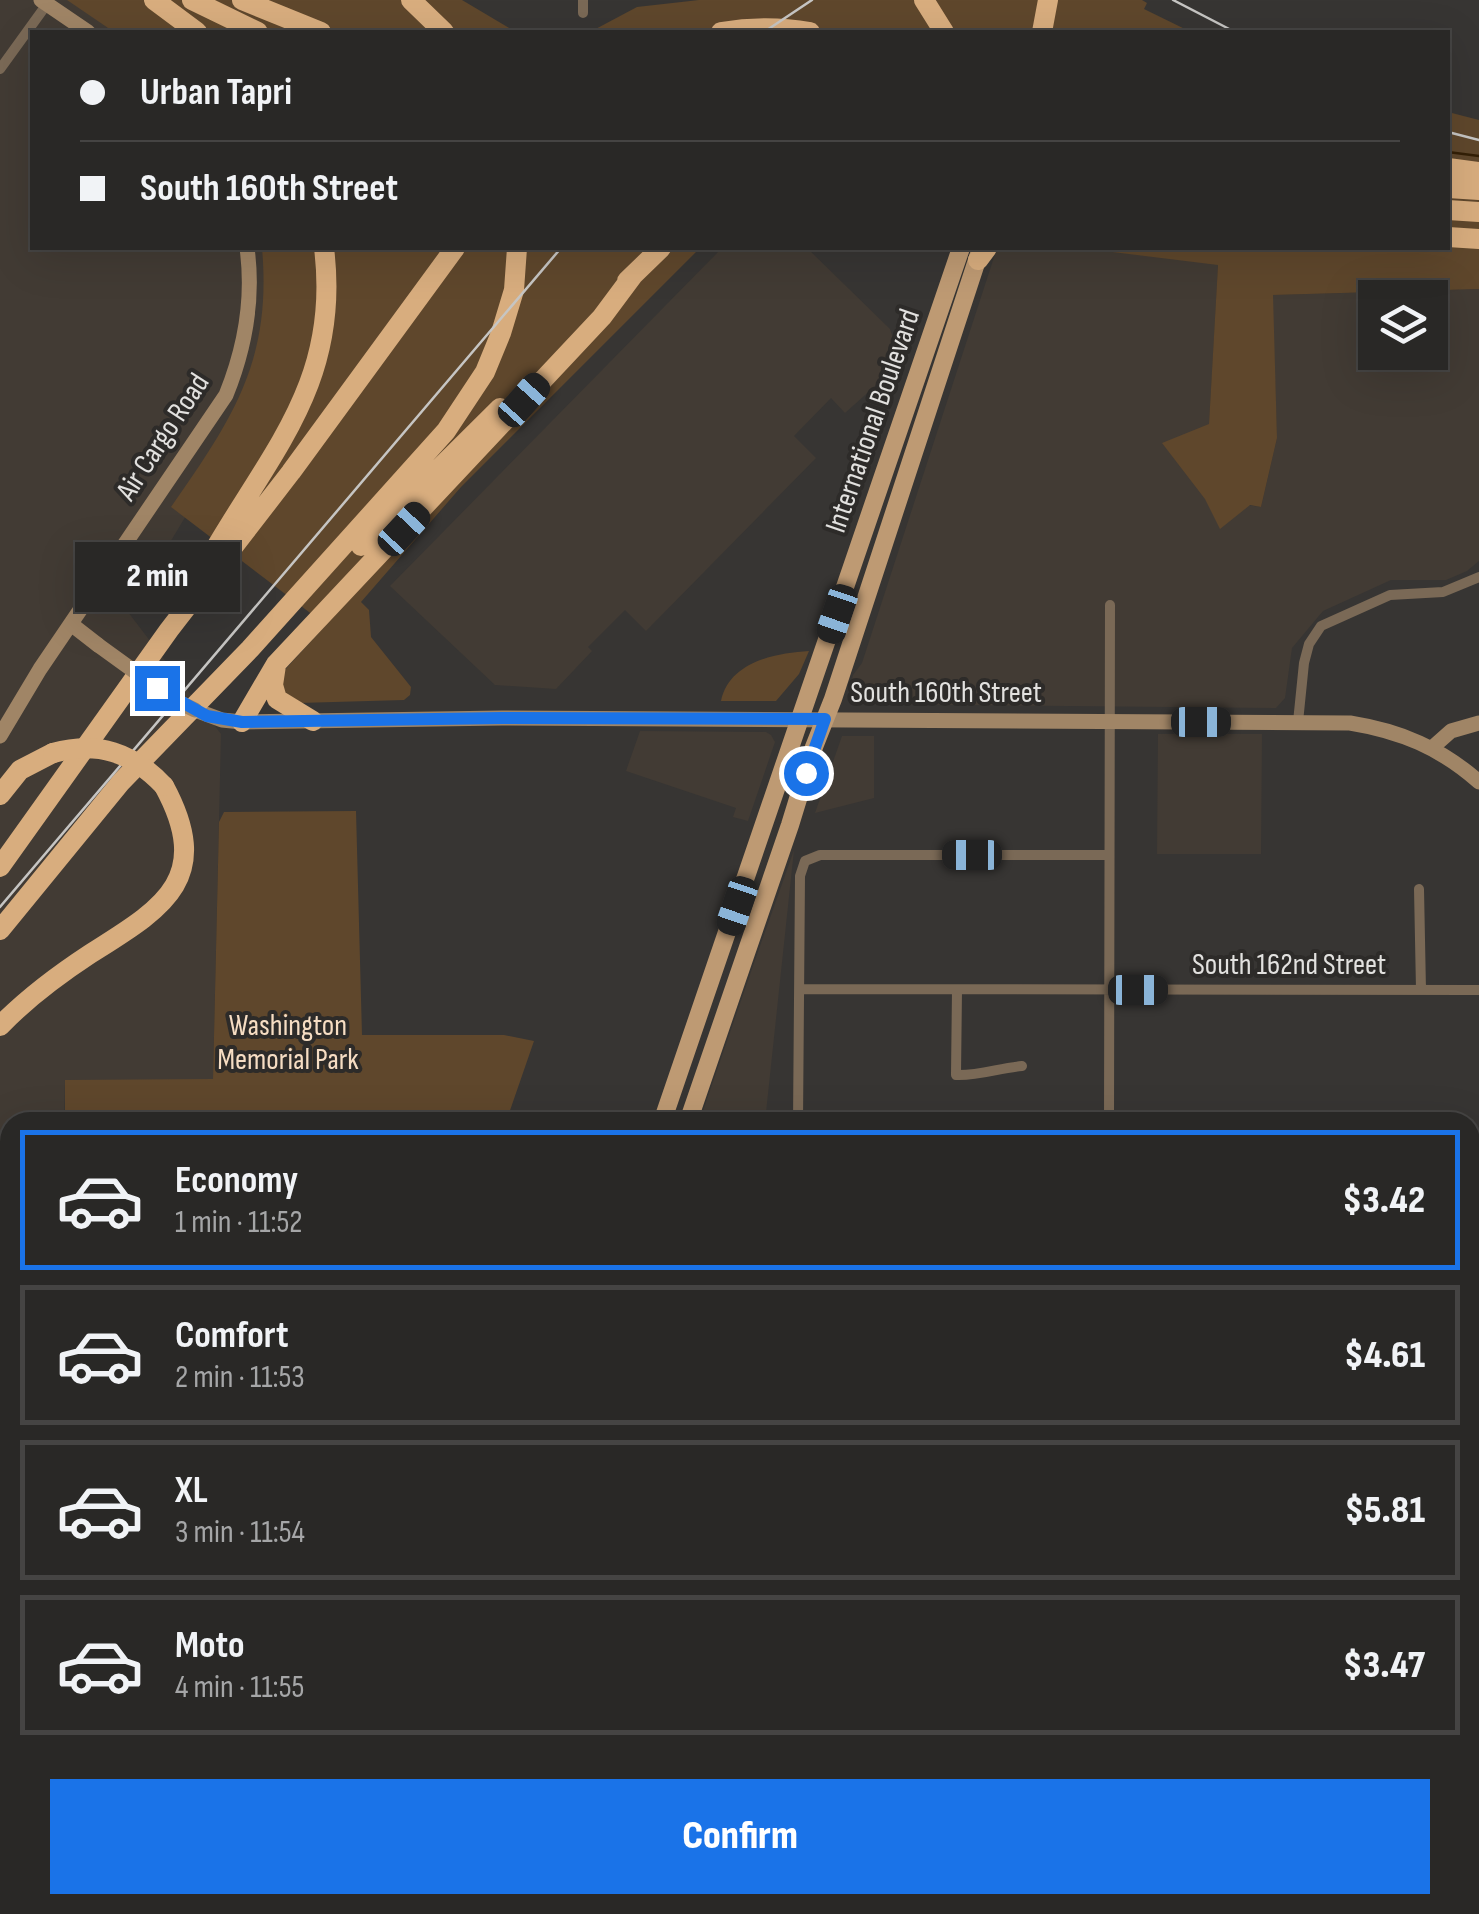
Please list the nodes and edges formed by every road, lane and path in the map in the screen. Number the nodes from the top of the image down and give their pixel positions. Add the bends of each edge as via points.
1 (154, 0) edge
2 (192, 0) edge
3 (242, 0) edge
4 (410, 0) edge
5 (582, 0) edge
6 (924, 0) edge
7 (1048, 0) edge
8 (1057, 0) edge
9 (44, 2) edge
10 (582, 13) dead end
11 (85, 30) edge
12 (194, 30) edge
13 (254, 30) edge
14 (316, 30) edge
15 (442, 30) edge
16 (732, 30) edge
17 (798, 30) edge
18 (943, 30) edge
19 (1044, 30) edge
20 (1045, 30) edge
21 (0, 69) edge
22 (1450, 168) edge
23 (1479, 172) edge
24 (1450, 188) edge
25 (1479, 190) edge
26 (1450, 210) edge
27 (1479, 212) edge
28 (1450, 236) edge
29 (1479, 239) edge
30 (247, 250) edge
31 (324, 250) edge
32 (454, 250) edge
33 (659, 250) edge
34 (977, 251) edge
35 (517, 256) edge
36 (634, 274) junction
37 (1479, 577) edge
38 (1110, 604) dead end
39 (71, 624) junction
40 (169, 630) junction
41 (250, 649) junction
42 (276, 664) junction
43 (802, 718) junction
44 (825, 719) junction
45 (313, 721) junction
46 (242, 722) junction
47 (1108, 722) junction
48 (1298, 722) junction
49 (1479, 723) edge
50 (0, 736) edge
51 (1433, 748) junction
52 (1479, 782) edge
53 (0, 795) edge
54 (1109, 855) junction
55 (0, 867) edge
56 (1419, 889) dead end
57 (0, 930) edge
58 (800, 988) junction
59 (958, 990) junction
60 (1110, 990) junction
61 (1421, 990) junction
62 (1479, 990) edge
63 (0, 1026) edge
64 (1022, 1066) dead end
65 (665, 1112) edge
66 (691, 1112) edge
67 (798, 1112) edge
68 (1109, 1112) edge

1 - 12 highway
2 - 13 highway
3 - 14 highway
4 - 15 highway
5 - 10 street
6 - 18 highway
7 - 19 highway
8 - 20 main road
9 - 11 main road
9 - 21 street
16 - 17 highway
22 - 23 highway
24 - 25 highway
26 - 27 highway
28 - 29 highway
30 - 39 main road, Air Cargo Road via 246,330 226,395
31 - 40 highway via 324,316 310,384 294,422
32 - 40 highway
33 - 36 highway
34 - 43 main road, International Boulevard
34 - 44 main road, International Boulevard
35 - 41 highway via 501,333 467,402
36 - 41 highway via 290,618
36 - 42 highway via 602,317
37 - 48 street via 1443,592 1390,595 1321,626 1304,663
38 - 47 street
39 - 46 main road, South 160th Street, bridge via 174,700 207,716
39 - 50 main road, Air Cargo Road
40 - 55 highway
41 - 57 highway via 121,782
42 - 45 highway via 277,699
42 - 46 highway
43 - 44 main road, South 160th Street
43 - 45 main road, South 160th Street
43 - 65 main road, International Boulevard
44 - 47 main road, South 160th Street
44 - 66 main road, International Boulevard
45 - 46 main road, South 160th Street
47 - 48 main road, South 160th Street
47 - 54 street
48 - 51 main road, South 160th Street via 1378,728
49 - 51 main road via 1450,731
51 - 52 main road, South 160th Street
53 - 63 highway, bridge via 20,770 53,753 115,750 164,786 182,845 170,896
54 - 58 street via 812,856 800,876
54 - 60 street
56 - 61 street
58 - 59 street, South 162nd Street
58 - 67 street
59 - 60 street, South 162nd Street
59 - 64 street via 956,1075
60 - 61 street, South 162nd Street
60 - 68 street
61 - 62 street, South 162nd Street

